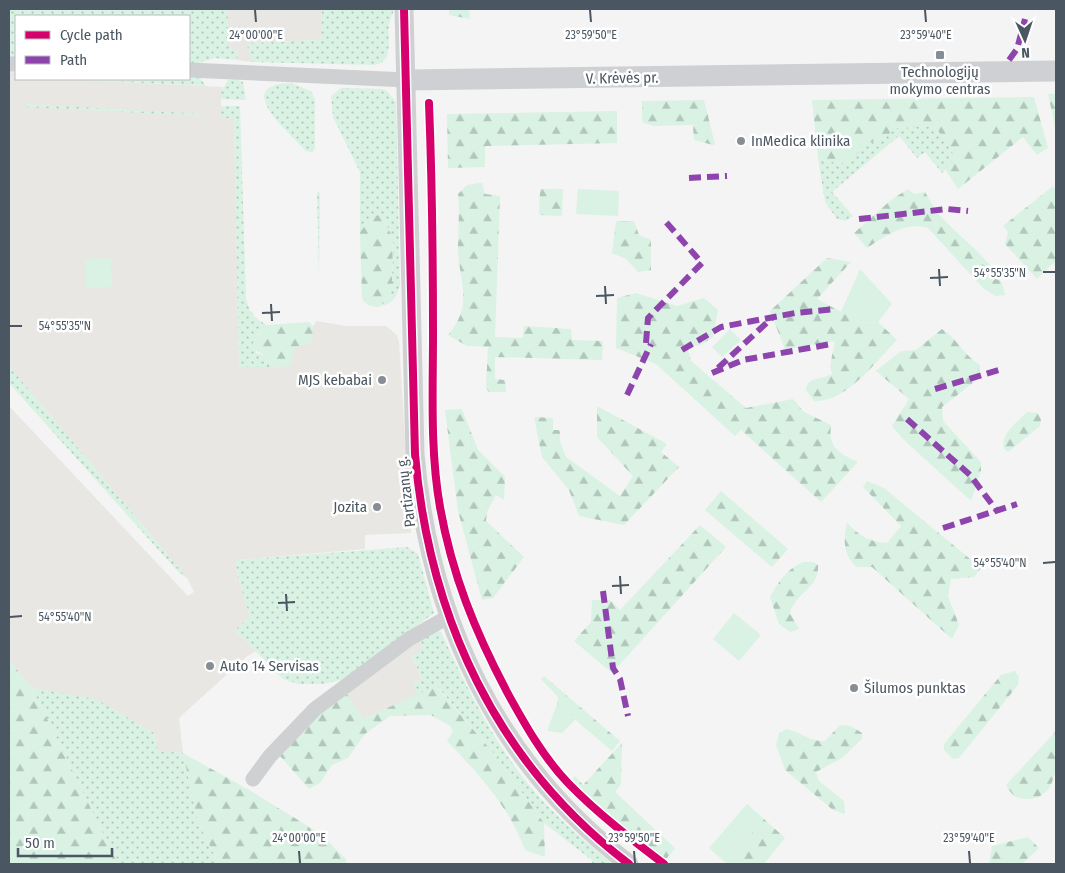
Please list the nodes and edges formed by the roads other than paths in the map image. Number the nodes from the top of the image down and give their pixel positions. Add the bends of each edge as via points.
1 (404, 9) edge
2 (190, 70) edge
3 (1056, 71) edge
4 (407, 80) junction
5 (448, 618) junction
6 (252, 779) dead end
7 (629, 864) edge

1 - 4 street, Partizanų g.
2 - 4 street, V. Krėvės pr.
3 - 4 main road, V. Krėvės pr.
4 - 5 street, Partizanų g. via 414,454 425,538
5 - 6 street via 409,639 315,708
5 - 7 street, Partizanų g. via 492,708 530,766 552,795

